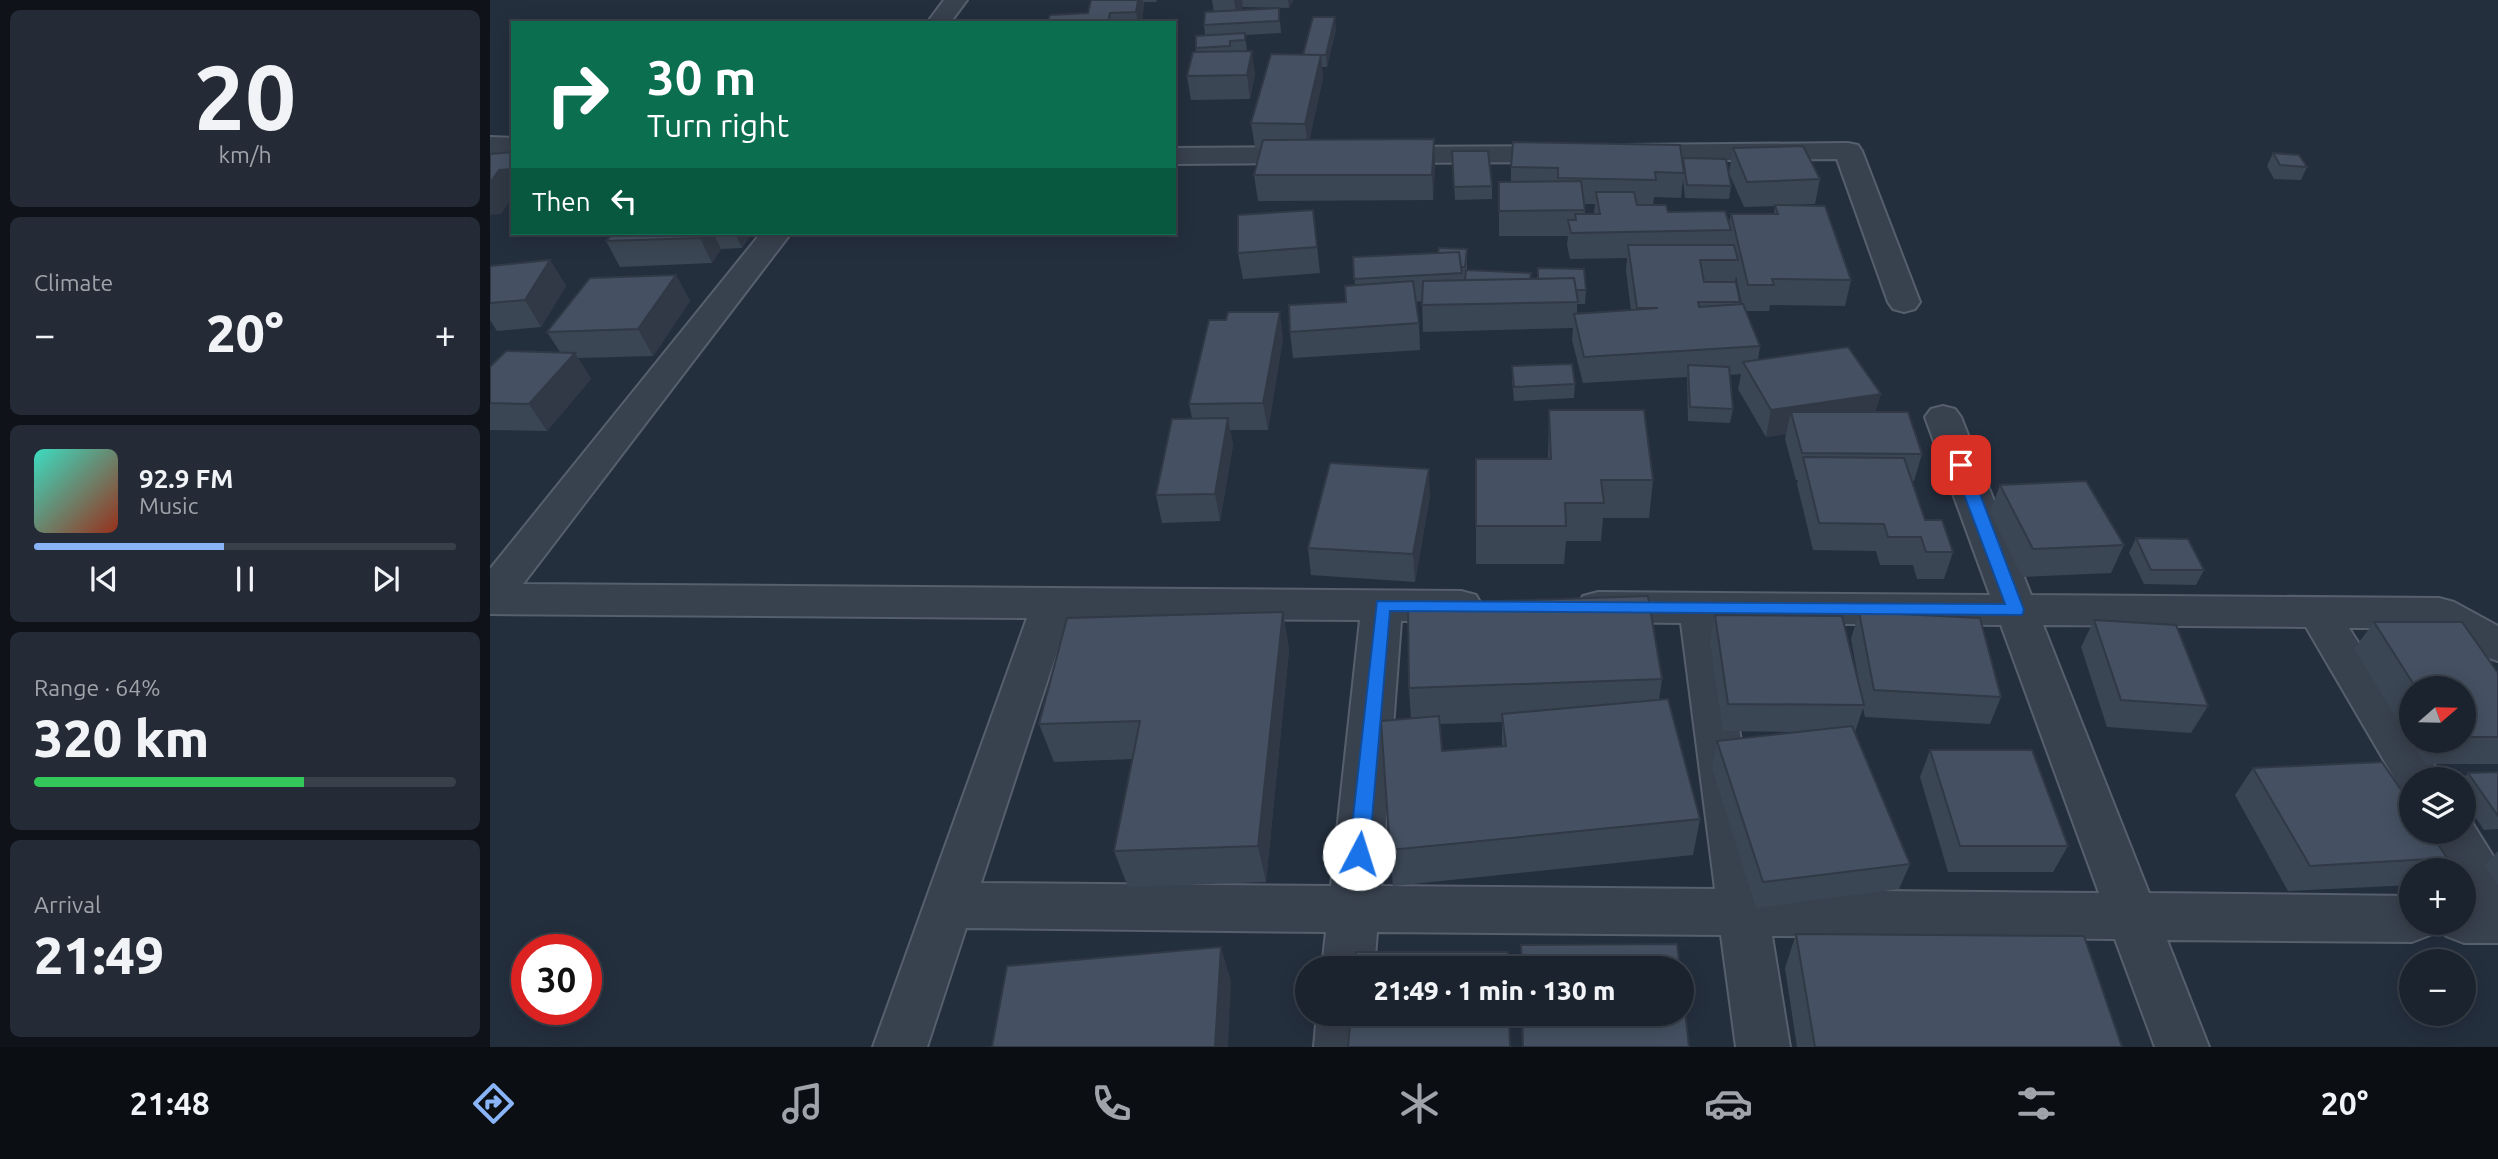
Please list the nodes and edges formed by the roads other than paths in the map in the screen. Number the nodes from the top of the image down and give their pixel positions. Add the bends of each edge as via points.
1 (956, 0) edge
2 (940, 21) edge
3 (490, 145) edge
4 (511, 146) edge
5 (1176, 156) edge
6 (774, 235) edge
7 (1904, 302) dead end
8 (1943, 417) dead end
9 (490, 598) edge
10 (1053, 602) junction
11 (1382, 605) junction
12 (1493, 606) edge
13 (1561, 606) edge
14 (1699, 607) junction
15 (2016, 610) junction
16 (2318, 612) junction
17 (2498, 645) edge
18 (2412, 767) edge
19 (2459, 844) edge
20 (949, 905) junction
21 (1354, 909) junction
22 (2498, 909) edge
23 (1744, 912) junction
24 (2132, 916) junction
25 (2399, 919) edge
26 (2476, 920) edge
27 (2498, 920) edge
28 (1349, 956) edge
29 (1343, 1026) edge
30 (900, 1047) edge
31 (1341, 1047) edge
32 (1763, 1047) edge
33 (2182, 1047) edge

1 - 2 street
3 - 4 street
5 - 7 street via 1848,151
6 - 9 street
8 - 15 street
9 - 10 street
10 - 11 street
10 - 20 street
11 - 12 street
11 - 21 street
13 - 14 street
14 - 15 street
14 - 23 street
15 - 16 street
15 - 24 street
16 - 17 street via 2439,613
16 - 18 street
19 - 22 street
20 - 21 street
20 - 30 street
21 - 23 street
21 - 28 street
23 - 24 street
23 - 32 street
24 - 25 street
24 - 33 street
26 - 27 street
29 - 31 street

